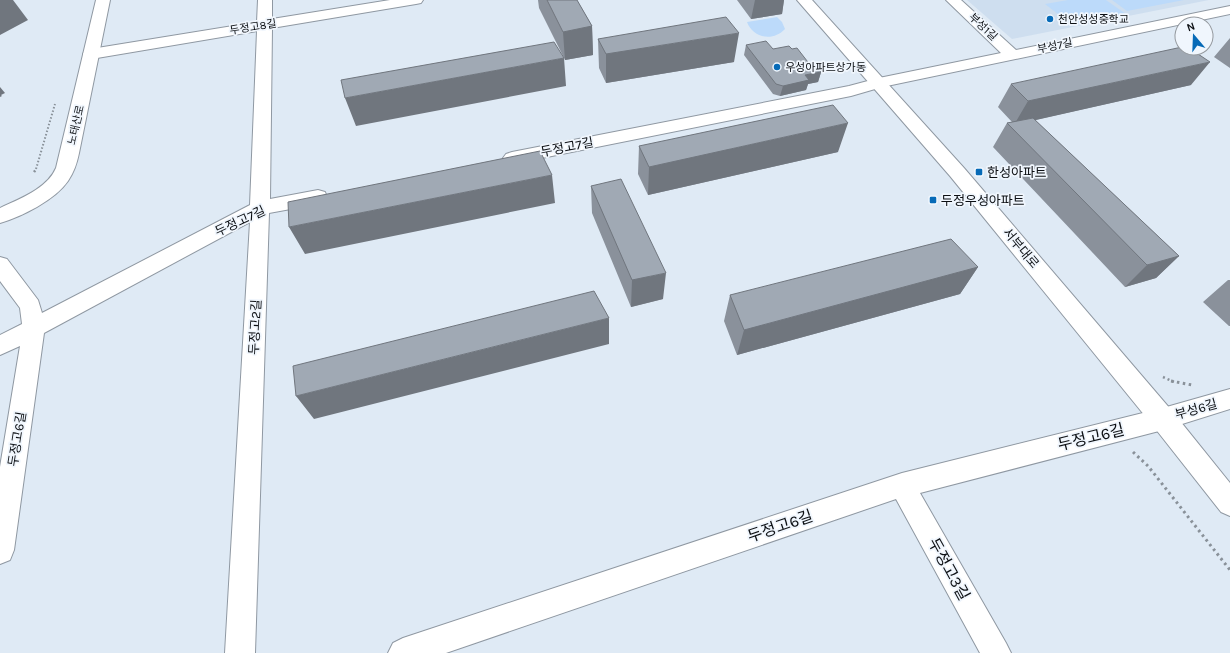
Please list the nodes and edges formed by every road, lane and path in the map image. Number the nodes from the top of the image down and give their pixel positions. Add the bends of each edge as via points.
1 (103, 0) edge
2 (265, 0) edge
3 (416, 0) edge
4 (804, 0) edge
5 (953, 0) edge
6 (1230, 10) edge
7 (264, 26) junction
8 (91, 54) junction
9 (1013, 55) junction
10 (879, 83) junction
11 (56, 99) dead end
12 (493, 162) edge
13 (34, 173) dead end
14 (338, 193) edge
15 (260, 208) junction
16 (0, 216) edge
17 (0, 265) edge
18 (34, 327) junction
19 (0, 346) edge
20 (1158, 374) dead end
21 (1224, 402) edge
22 (1163, 419) junction
23 (1148, 466) dead end
24 (902, 485) junction
25 (1230, 503) edge
26 (0, 550) edge
27 (1230, 570) edge
28 (240, 653) edge
29 (402, 653) edge
30 (996, 653) edge

1 - 8 street, 노태산로
2 - 7 street, 두정고2길
3 - 7 street, 두정고8길
4 - 10 street, 서부대로
5 - 9 street, 부성1길
6 - 9 street, 부성7길
7 - 8 street, 두정고8길
7 - 15 street, 두정고2길
8 - 16 street, 노태산로 via 72,143 59,180 51,188
9 - 10 street, 부성7길
10 - 12 street, 두정고7길 via 851,91
10 - 22 street, 서부대로 via 962,178
11 - 13 path
14 - 15 street, 두정고7길
15 - 18 street, 두정고7길
15 - 28 street, 두정고2길
17 - 18 street, 두정고6길 via 30,306
18 - 19 street, 두정고7길
18 - 26 street, 두정고6길
20 - 21 path via 1172,382 1200,386
21 - 22 street, 부성6길
22 - 24 street, 두정고6길
22 - 25 street, 서부대로
23 - 27 path
24 - 29 street, 두정고6길
24 - 30 street, 두정고3길

